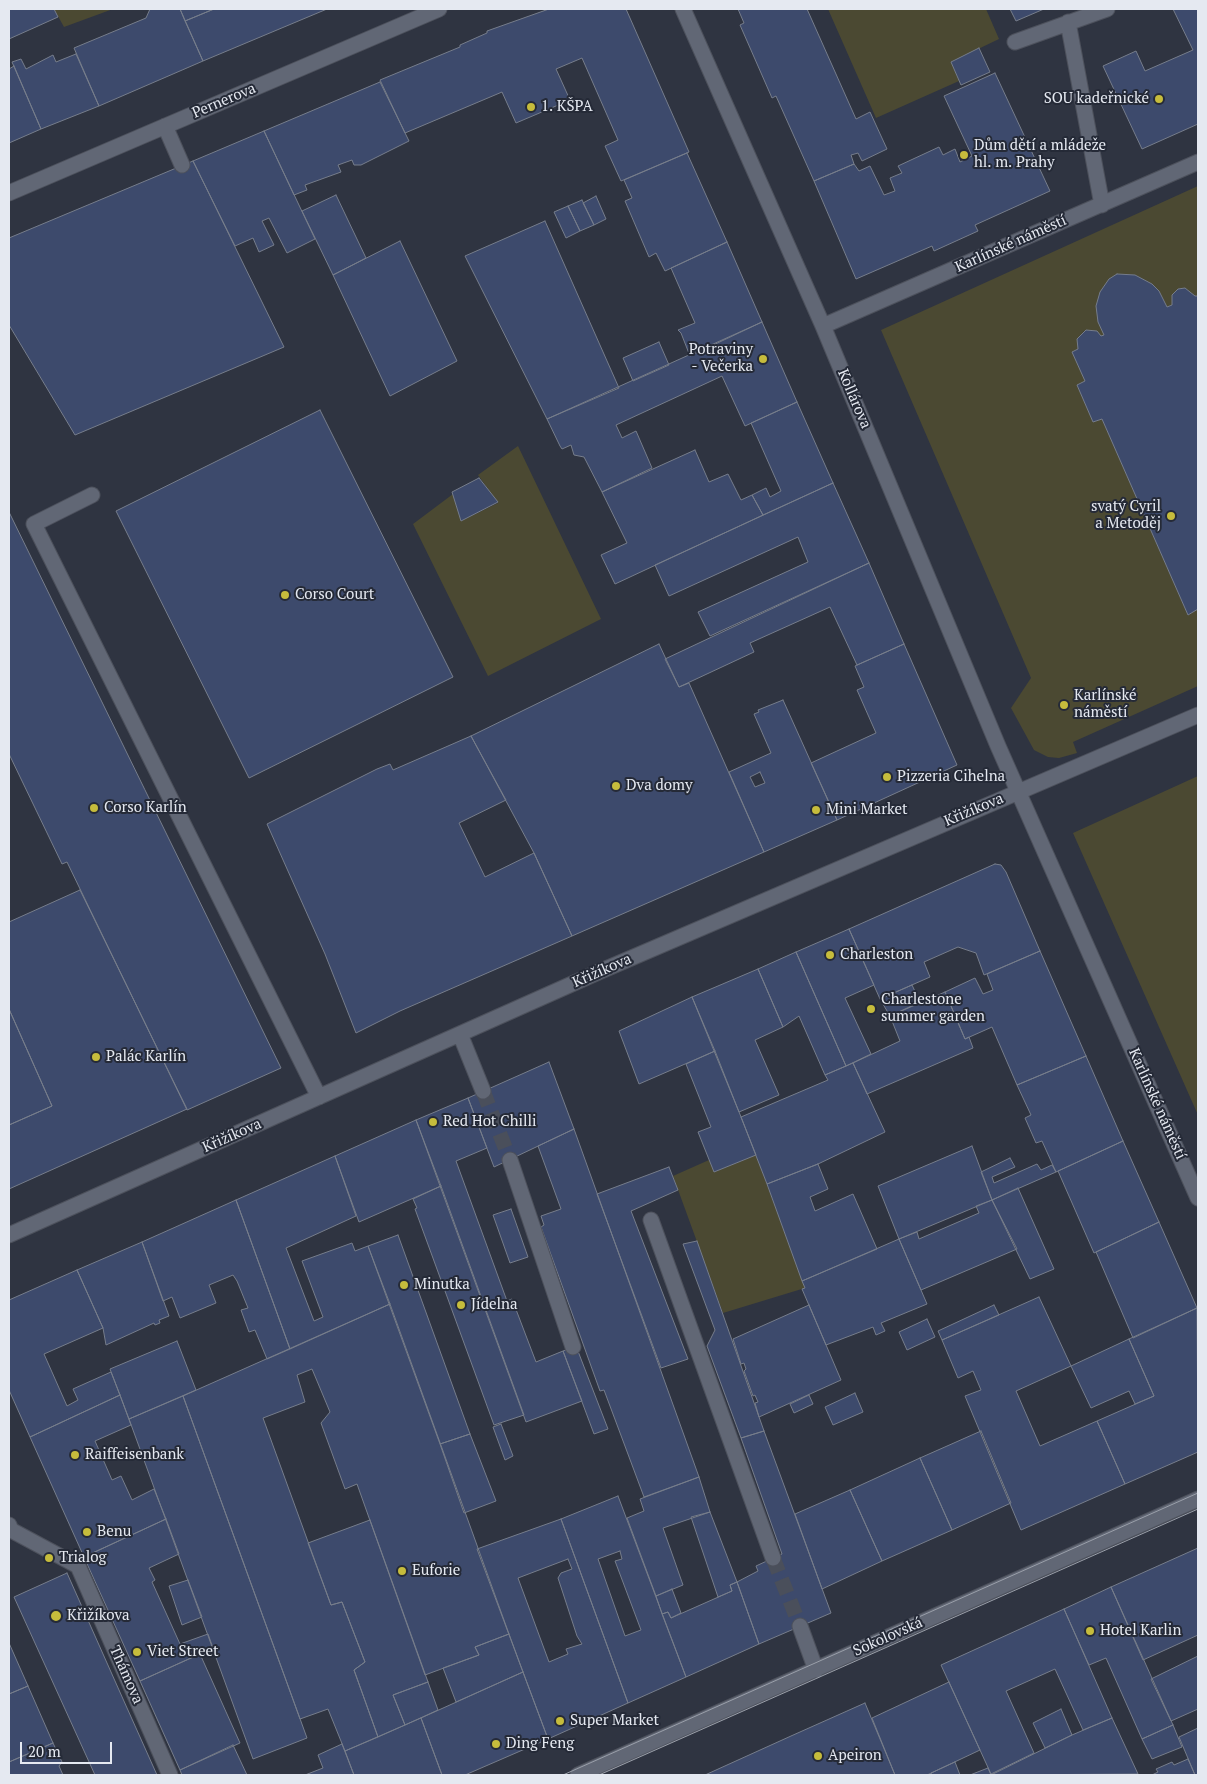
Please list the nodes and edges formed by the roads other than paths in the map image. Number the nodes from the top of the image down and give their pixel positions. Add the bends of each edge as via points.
1 (440, 9) edge
2 (683, 9) edge
3 (1107, 9) edge
4 (1068, 22) junction
5 (1015, 42) dead end
6 (165, 126) junction
7 (1198, 162) edge
8 (182, 165) dead end
9 (9, 192) edge
10 (1102, 205) junction
11 (824, 326) junction
12 (92, 495) dead end
13 (1198, 714) edge
14 (1018, 791) junction
15 (460, 1034) junction
16 (482, 1091) tunnel mouth
17 (319, 1097) junction
18 (510, 1160) tunnel mouth
19 (1198, 1198) edge
20 (651, 1220) dead end
21 (9, 1235) edge
22 (573, 1347) dead end
23 (1198, 1499) edge
24 (9, 1525) edge
25 (773, 1558) tunnel mouth
26 (800, 1626) tunnel mouth
27 (816, 1670) junction
28 (170, 1775) edge
29 (578, 1775) edge

1 - 6 street, Pernerova
2 - 11 street, Kollárova
3 - 4 street
4 - 5 street
4 - 10 street
6 - 8 street
6 - 9 street, Pernerova
7 - 10 street, Karlínské náměstí
10 - 11 street, Karlínské náměstí
11 - 14 street, Kollárova
12 - 17 street via 34,524
13 - 14 street, Křižíkova
14 - 15 street, Křižíkova
14 - 19 street, Karlínské náměstí
15 - 16 street
15 - 17 street, Křižíkova
17 - 21 street, Křižíkova
18 - 22 street
20 - 25 street
23 - 27 street, Sokolovská
24 - 28 street, Thámova via 11,1530 78,1566
26 - 27 street
27 - 29 street, Sokolovská

